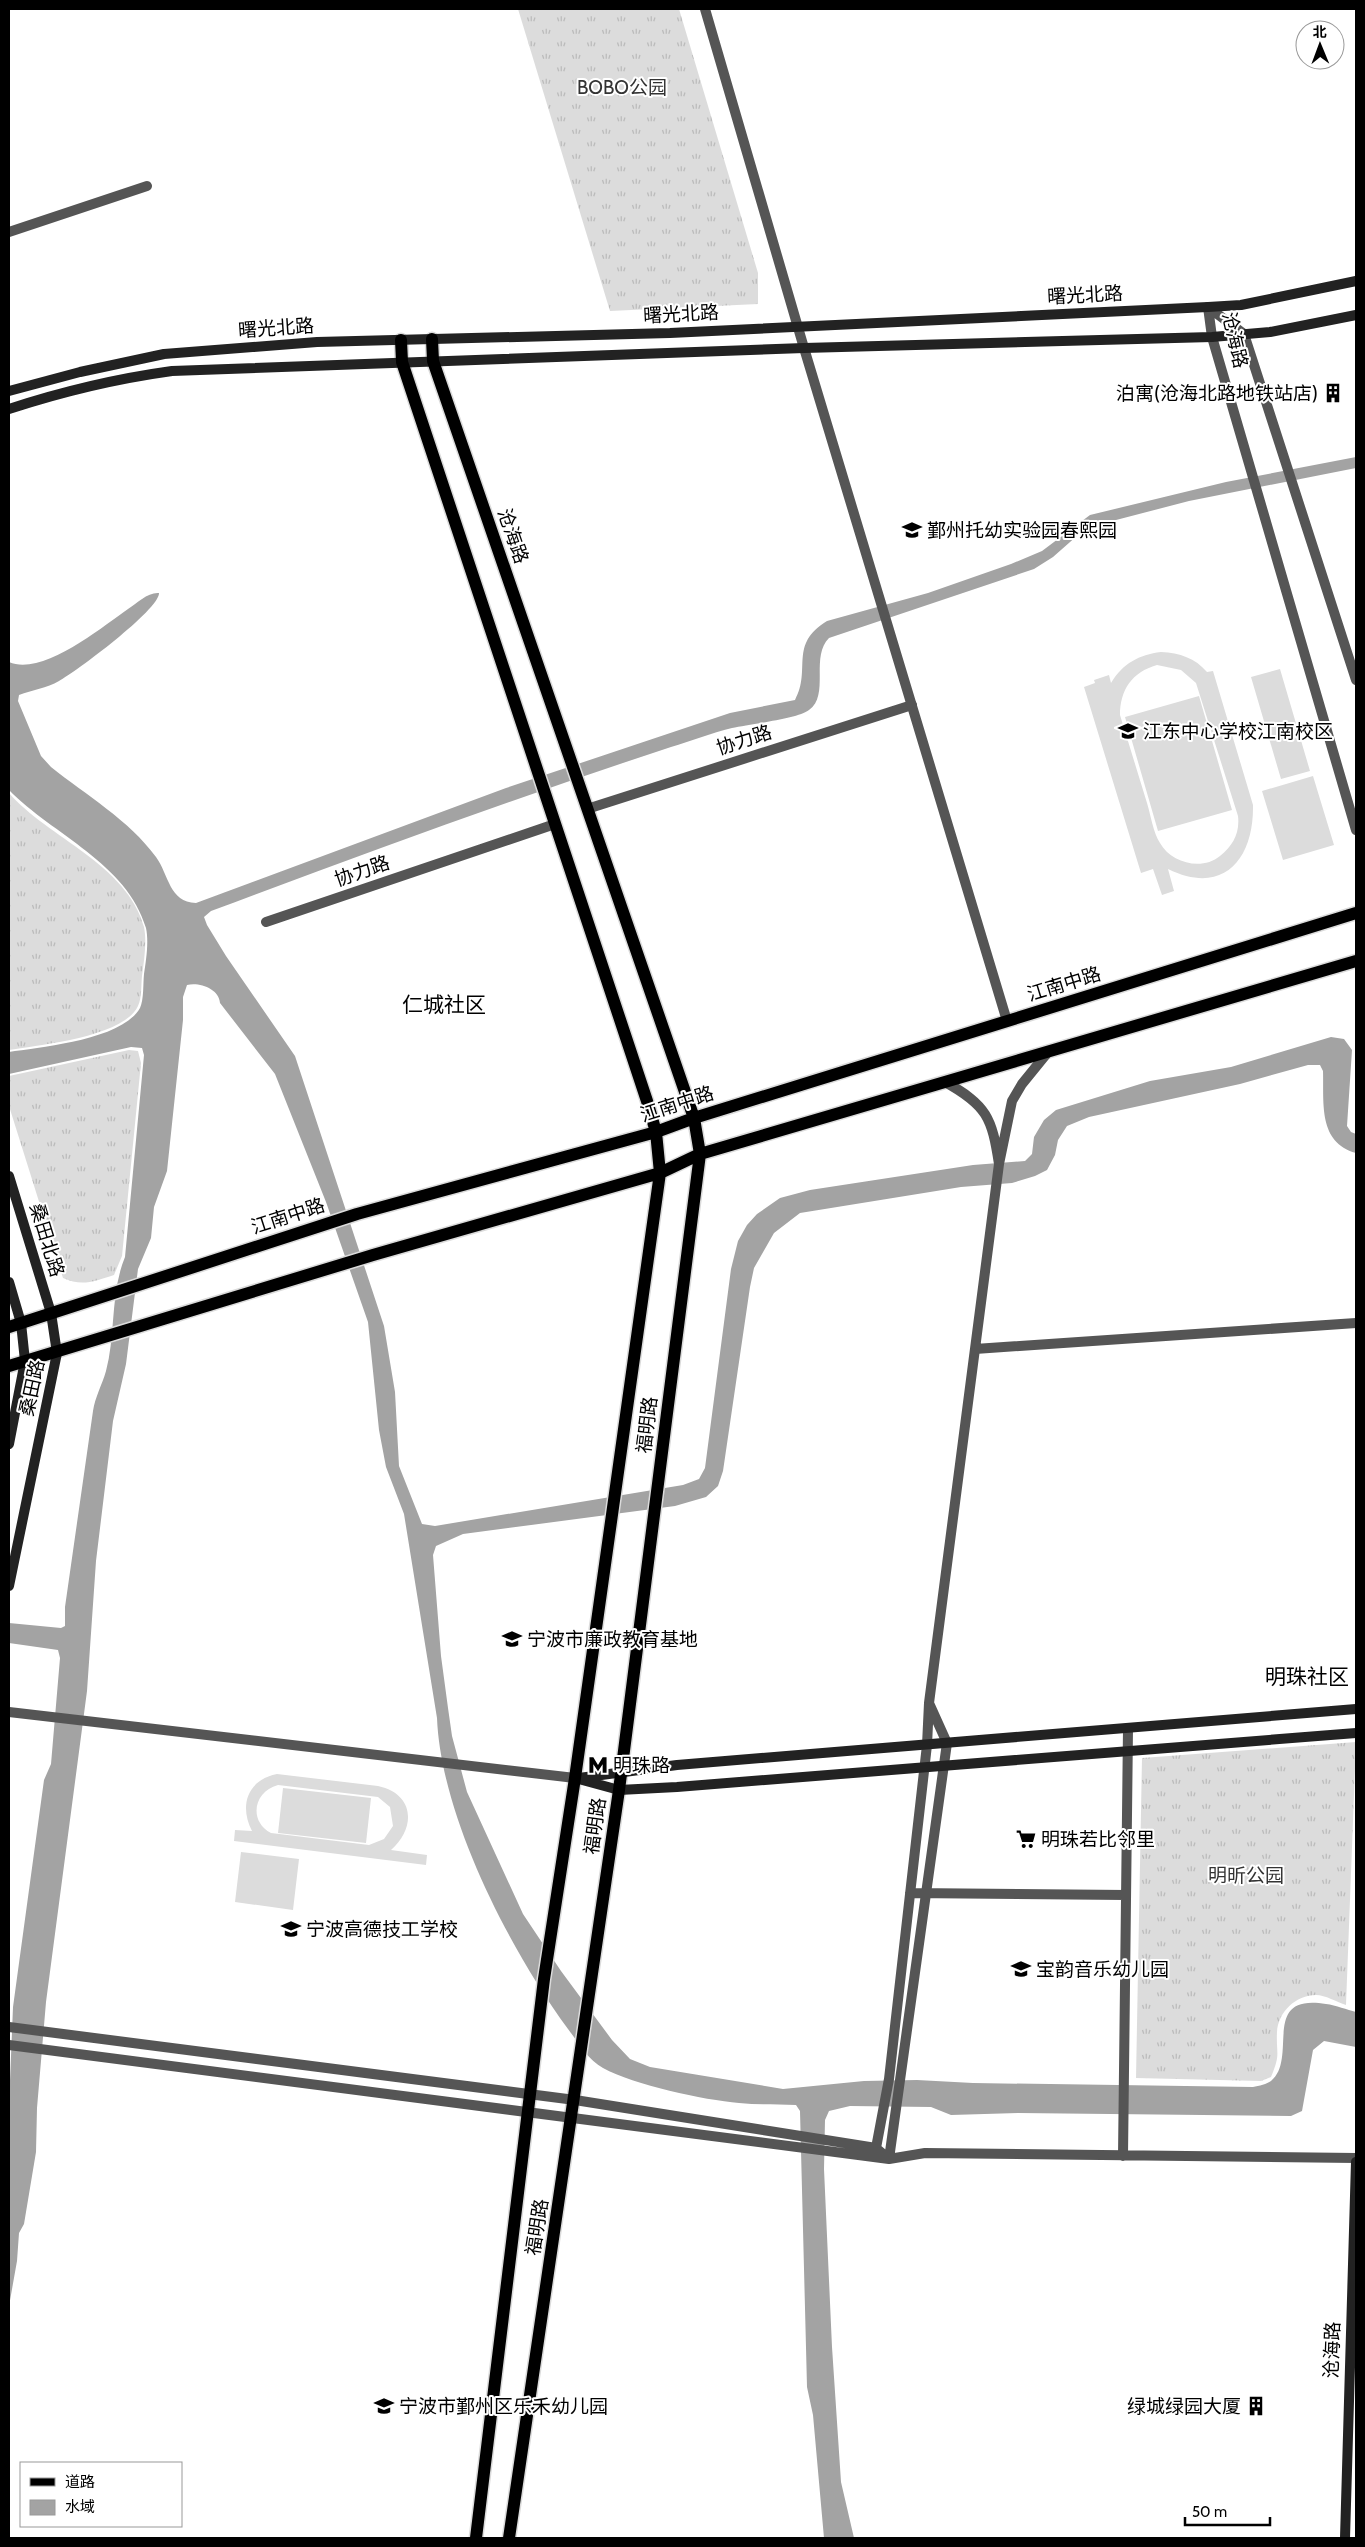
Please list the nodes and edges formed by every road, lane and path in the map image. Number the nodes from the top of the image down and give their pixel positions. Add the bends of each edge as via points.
1 (705, 9) edge
2 (147, 186) dead end
3 (9, 232) edge
4 (1356, 281) edge
5 (1208, 307) junction
6 (1356, 315) edge
7 (798, 326) junction
8 (1244, 334) junction
9 (1212, 337) junction
10 (432, 339) junction
11 (400, 340) junction
12 (804, 348) junction
13 (433, 361) junction
14 (402, 362) junction
15 (9, 391) edge
16 (9, 409) edge
17 (1356, 680) edge
18 (912, 705) junction
19 (587, 809) junction
20 (555, 824) junction
21 (1356, 830) edge
22 (1356, 913) edge
23 (266, 922) dead end
24 (1356, 961) edge
25 (1007, 1021) junction
26 (1048, 1052) junction
27 (945, 1082) junction
28 (694, 1118) junction
29 (656, 1132) junction
30 (700, 1154) junction
31 (999, 1165) junction
32 (660, 1173) junction
33 (9, 1176) edge
34 (9, 1282) edge
35 (51, 1313) junction
36 (21, 1323) junction
37 (1356, 1323) edge
38 (9, 1327) edge
39 (975, 1349) junction
40 (57, 1352) junction
41 (25, 1361) junction
42 (9, 1366) edge
43 (9, 1444) edge
44 (9, 1586) edge
45 (929, 1703) junction
46 (1356, 1709) edge
47 (9, 1712) edge
48 (1128, 1729) junction
49 (1356, 1734) edge
50 (947, 1743) junction
51 (927, 1745) junction
52 (1128, 1751) junction
53 (945, 1766) junction
54 (924, 1768) junction
55 (622, 1770) junction
56 (575, 1778) junction
57 (619, 1790) junction
58 (910, 1893) junction
59 (927, 1893) junction
60 (1126, 1894) junction
61 (9, 2027) edge
62 (9, 2046) edge
63 (529, 2094) junction
64 (575, 2100) junction
65 (526, 2111) junction
66 (572, 2117) junction
67 (782, 2140) junction
68 (832, 2147) junction
69 (876, 2148) junction
70 (1123, 2156) junction
71 (1356, 2158) edge
72 (888, 2159) junction
73 (1356, 2162) edge
74 (476, 2538) edge
75 (509, 2538) edge
76 (1345, 2538) edge

1 - 7 street
2 - 3 street
4 - 5 main road, 曙光北路 via 1241,305
5 - 7 main road, 曙光北路
5 - 8 street, 沧海路
5 - 9 street, 沧海路
6 - 8 main road, 曙光北路
7 - 10 main road, 曙光北路
7 - 12 street
8 - 9 main road, 曙光北路
8 - 17 street, 沧海路
9 - 12 main road, 曙光北路
9 - 21 street, 沧海路
10 - 11 main road, 曙光北路
10 - 13 main road, 沧海路
11 - 14 main road, 福明路
11 - 15 main road, 曙光北路 via 316,342 164,354
12 - 13 main road, 曙光北路
12 - 18 street
13 - 14 main road, 曙光北路
13 - 19 main road, 沧海路
14 - 16 main road, 曙光北路 via 172,371 111,380
14 - 20 main road, 福明路
18 - 19 street, 协力路
18 - 25 street
19 - 28 main road, 福明路
20 - 23 street, 协力路
20 - 29 main road, 福明路
22 - 25 main road, 江南中路
24 - 26 main road
25 - 28 main road, 江南中路
26 - 27 main road
26 - 31 street via 1012,1101
27 - 30 main road
27 - 31 street via 980,1104 994,1133
28 - 29 main road, 江南中路
28 - 30 main road, 福明路
29 - 32 main road, 福明路
29 - 35 main road, 江南中路 via 357,1214
30 - 32 main road
30 - 55 main road, 福明路
31 - 39 street
32 - 40 main road via 373,1255
32 - 56 main road, 福明路
33 - 35 main road, 桑田北路
34 - 36 main road
35 - 36 main road, 江南中路
35 - 40 main road, 桑田路
36 - 38 main road, 江南中路
36 - 41 main road, 桑田路
37 - 39 street
39 - 45 street
40 - 41 main road
40 - 44 main road, 桑田路
41 - 42 main road
41 - 43 main road, 桑田路
45 - 50 street
45 - 51 street
46 - 48 main road
47 - 56 street
48 - 50 main road
48 - 52 street
49 - 52 main road
50 - 51 main road
50 - 53 street
51 - 54 street
51 - 55 main road
52 - 53 main road
52 - 60 street
53 - 54 main road
53 - 59 street
54 - 57 main road
54 - 58 street
55 - 56 main road
55 - 57 main road, 福明路
56 - 57 main road
56 - 63 main road, 福明路
57 - 64 main road, 福明路
58 - 59 street
58 - 69 street via 889,2079
59 - 60 street
59 - 72 street
60 - 70 street
61 - 63 street
62 - 65 street
63 - 64 street
63 - 65 main road, 福明路
64 - 66 main road, 福明路
64 - 67 street
65 - 66 street
65 - 74 main road, 福明路
66 - 67 street
66 - 75 main road, 福明路
67 - 68 street
68 - 69 street
68 - 72 street
69 - 72 street
70 - 71 street
70 - 72 street via 924,2153
73 - 76 main road, 沧海路

